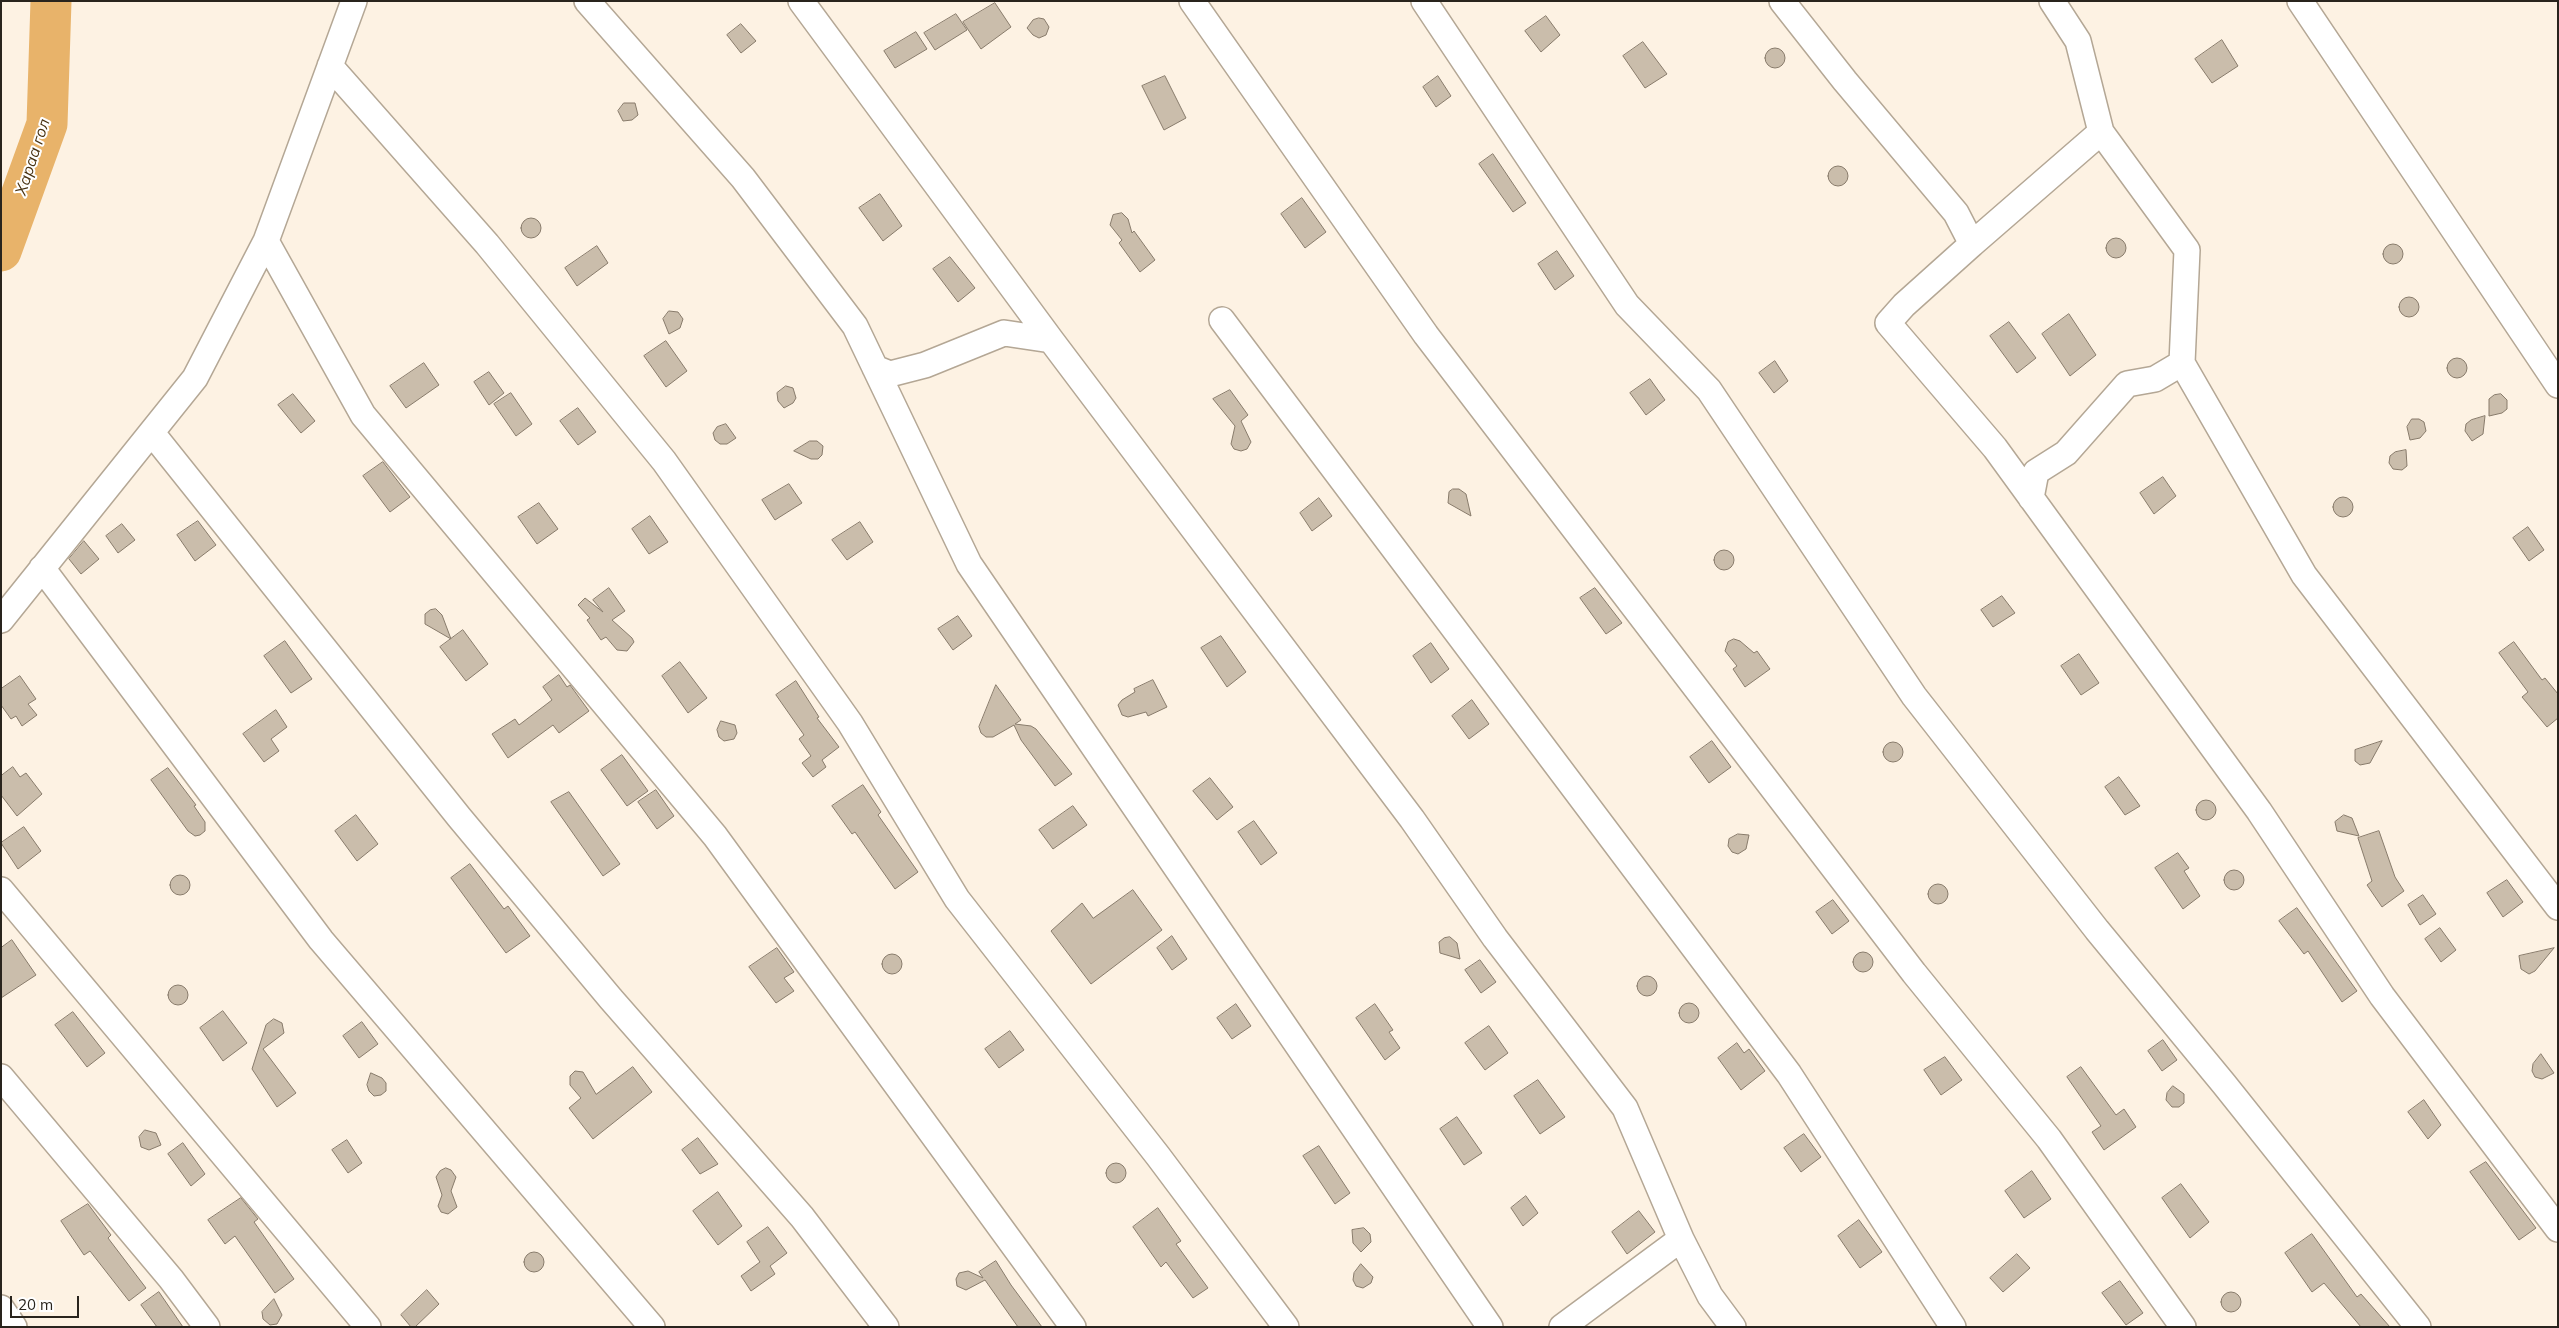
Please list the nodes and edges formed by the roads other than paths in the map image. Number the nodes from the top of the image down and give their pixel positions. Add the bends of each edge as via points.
1 (354, 1) edge
2 (587, 1) edge
3 (801, 1) edge
4 (1192, 1) edge
5 (1424, 1) edge
6 (1782, 1) edge
7 (2052, 1) edge
8 (2300, 1) edge
9 (330, 66) junction
10 (2101, 132) junction
11 (266, 240) junction
12 (1972, 244) junction
13 (1222, 320) dead end
14 (1051, 340) junction
15 (2182, 363) junction
16 (875, 368) junction
17 (2558, 385) edge
18 (152, 433) junction
19 (2031, 498) junction
20 (42, 568) junction
21 (1, 620) edge
22 (1, 890) edge
23 (2558, 907) edge
24 (1, 1077) edge
25 (2558, 1229) edge
26 (1681, 1239) junction
27 (1, 1308) edge
28 (14, 1327) edge
29 (207, 1327) edge
30 (368, 1327) edge
31 (652, 1327) edge
32 (886, 1327) edge
33 (1073, 1327) edge
34 (1286, 1327) edge
35 (1490, 1327) edge
36 (1562, 1327) edge
37 (1733, 1327) edge
38 (1953, 1327) edge
39 (2183, 1327) edge
40 (2418, 1327) edge

1 - 9 street
2 - 16 street via 743,178 855,326
3 - 14 street
4 - 39 street via 1426,335 1914,973 2049,1139
5 - 40 street via 1627,305 1709,390 1914,696 2097,930
6 - 12 street via 1844,81 1956,213
7 - 10 street via 2078,41
8 - 17 street
9 - 11 street
9 - 34 street via 487,244 664,461 850,723 957,898
10 - 12 street
10 - 15 street via 2187,250
11 - 18 street via 195,378
11 - 33 street via 363,414 715,836
12 - 19 street via 1888,323 1995,448
13 - 38 street via 1789,1074
14 - 16 street via 1004,333 925,365 890,374
14 - 26 street via 1625,1108
15 - 19 street via 2155,379 2127,384 2066,453 2036,472
15 - 23 street via 2304,575
16 - 35 street via 969,564
18 - 20 street
18 - 32 street via 465,824 611,999 802,1217
19 - 25 street via 2258,811 2382,996
20 - 21 street
20 - 31 street via 321,940
22 - 30 street
24 - 29 street via 171,1279
26 - 36 street
26 - 37 street via 1710,1296
27 - 28 street

